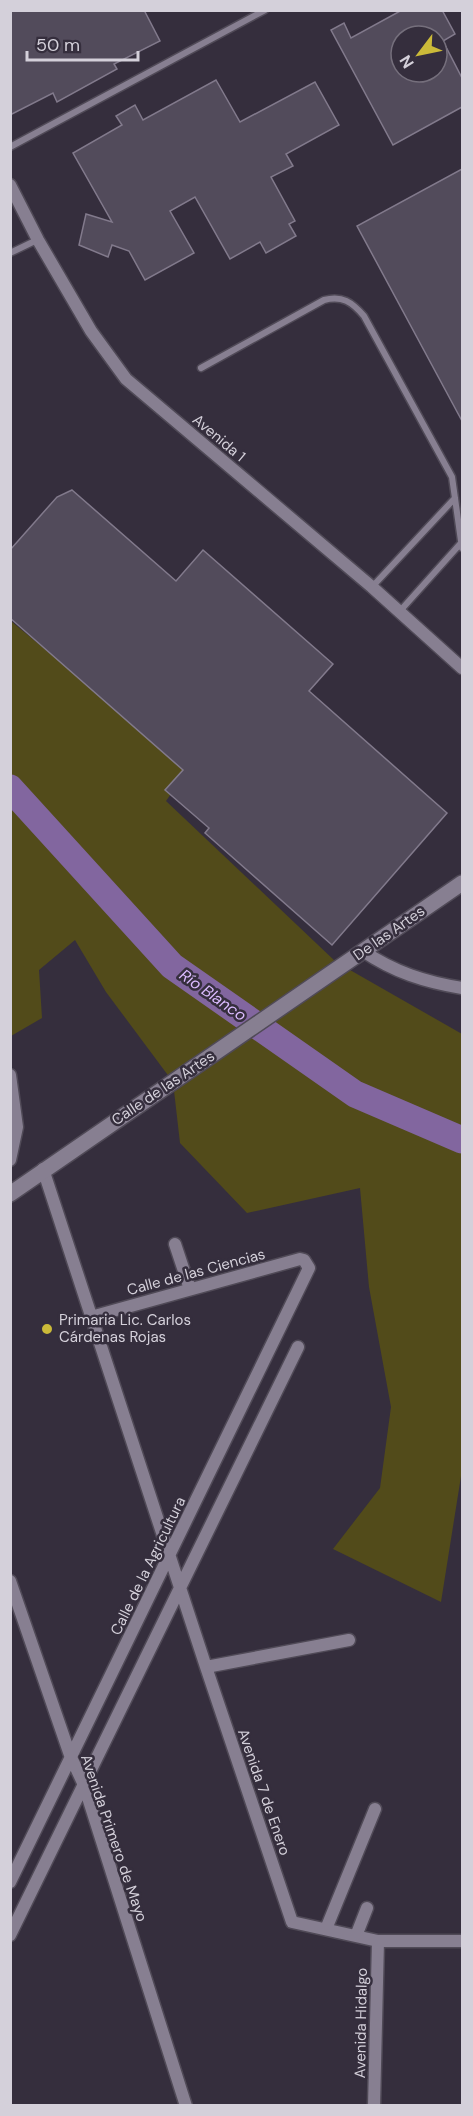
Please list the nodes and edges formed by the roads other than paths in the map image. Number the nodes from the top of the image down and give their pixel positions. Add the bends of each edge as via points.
1 (265, 10) edge
2 (10, 147) edge
3 (10, 185) edge
4 (38, 240) junction
5 (10, 253) edge
6 (201, 368) dead end
7 (454, 498) junction
8 (462, 545) edge
9 (372, 587) junction
10 (400, 611) junction
11 (462, 668) edge
12 (462, 883) edge
13 (363, 951) junction
14 (315, 984) joint
15 (462, 988) edge
16 (10, 1075) edge
17 (10, 1160) edge
18 (43, 1169) junction
19 (10, 1194) edge
20 (176, 1244) dead end
21 (308, 1264) joint
22 (190, 1289) junction
23 (91, 1317) junction
24 (298, 1347) dead end
25 (171, 1562) junction
26 (10, 1581) edge
27 (178, 1584) junction
28 (349, 1640) dead end
29 (206, 1667) junction
30 (70, 1755) junction
31 (80, 1777) junction
32 (375, 1809) dead end
33 (10, 1882) edge
34 (367, 1908) dead end
35 (326, 1929) junction
36 (10, 1935) edge
37 (356, 1936) junction
38 (378, 1941) junction
39 (462, 1941) edge
40 (186, 2106) edge
41 (374, 2106) edge

1 - 2 lane
3 - 4 street, Avenida 1
4 - 5 lane
4 - 9 street, Avenida 1 via 91,331 126,379
6 - 7 lane via 324,300 343,299 354,304 452,477
7 - 8 lane
7 - 9 lane
8 - 10 lane
9 - 10 street, Avenida 1
10 - 11 street, Avenida 1
12 - 13 street, De las Artes
13 - 14 street, De las Artes
13 - 15 street via 413,977
14 - 18 street, Calle de las Artes
16 - 17 street via 17,1127
18 - 19 street, Calle de las Artes
18 - 23 street
20 - 22 street
21 - 22 street, Calle de las Ciencias via 300,1259
21 - 25 street, Calle de la Agricultura via 308,1274
22 - 23 street, Calle de las Ciencias
23 - 25 street
24 - 27 street
25 - 27 street, Avenida 7 de Enero
25 - 30 street, Calle de la Agricultura
26 - 30 street, Avenida Primero de Mayo
27 - 29 street, Avenida 7 de Enero
27 - 31 street
28 - 29 street
29 - 35 street, Avenida 7 de Enero via 292,1922
30 - 31 street, Avenida Primero de Mayo
30 - 33 street, Calle de la Agricultura
31 - 36 street
31 - 40 street, Avenida Primero de Mayo
32 - 35 street
34 - 37 street
35 - 37 street, Avenida 7 de Enero
37 - 38 street, Avenida 7 de Enero
38 - 39 street, Avenida 7 de Enero
38 - 41 street, Avenida Hidalgo

